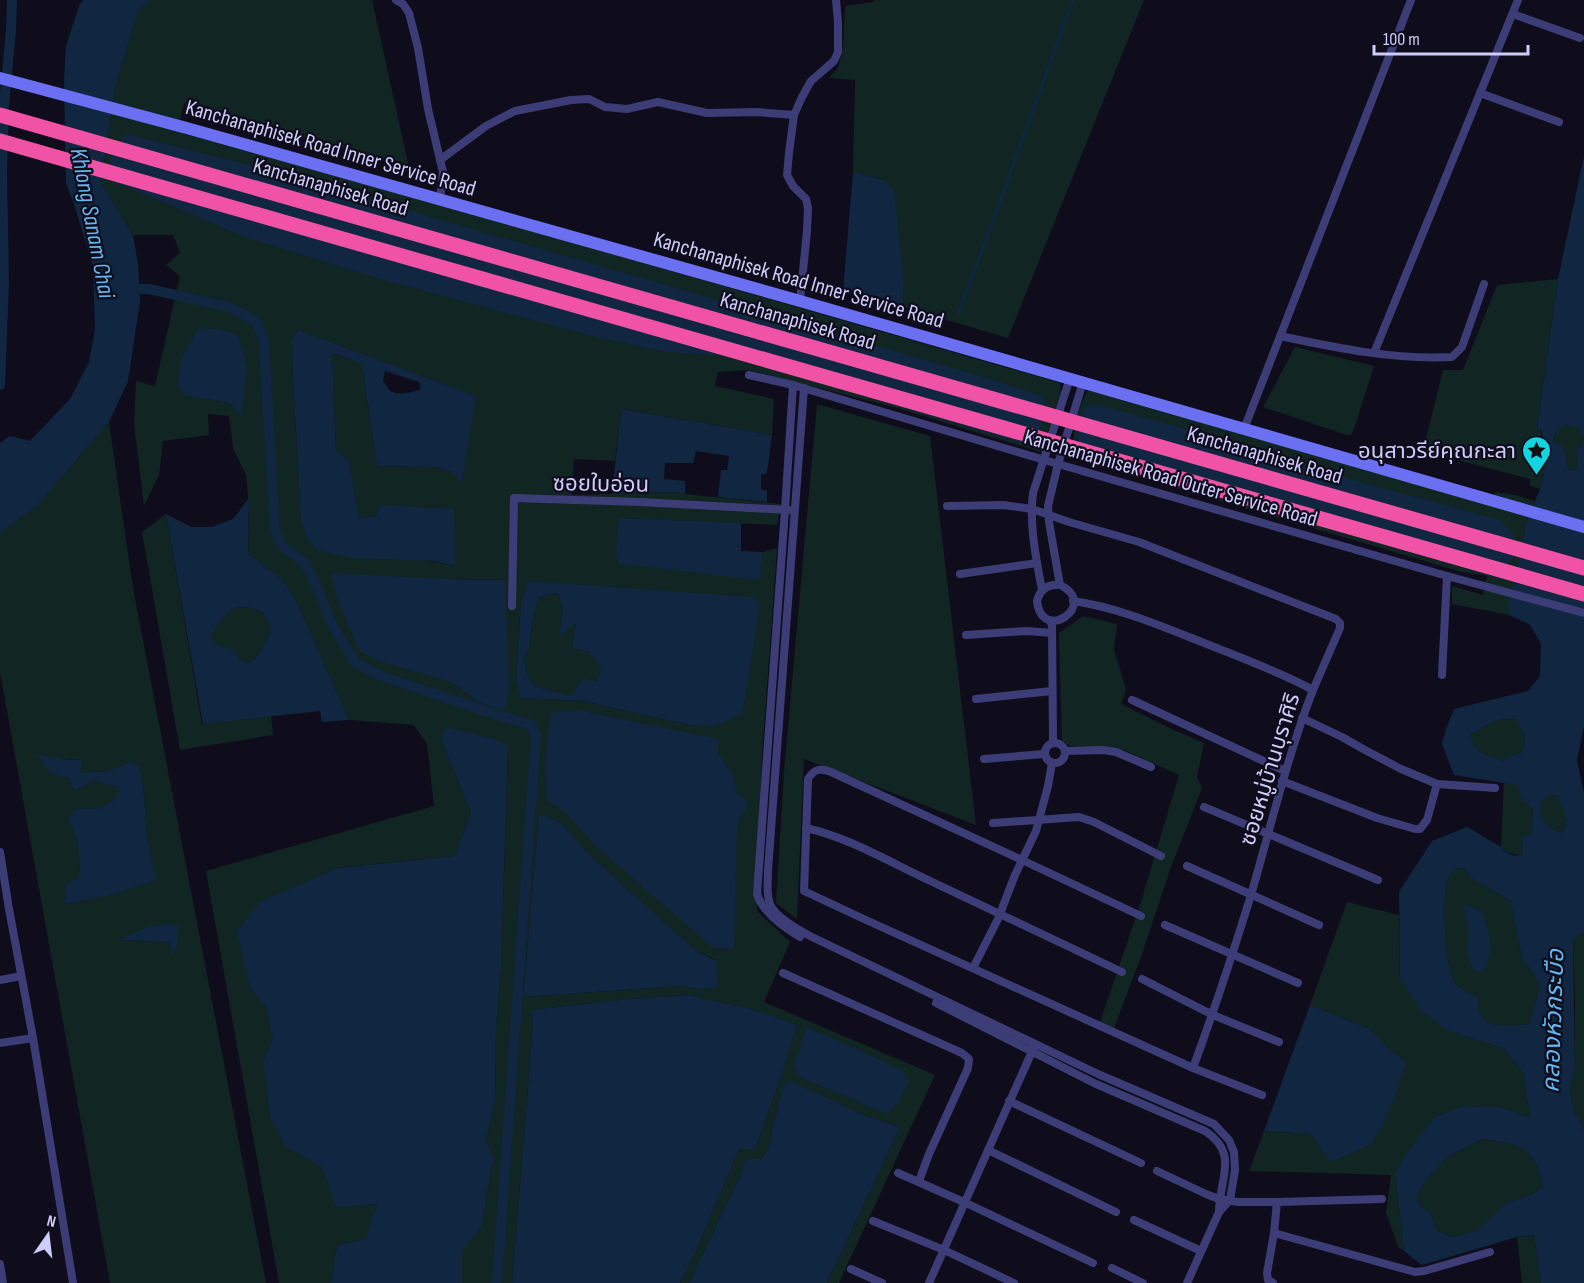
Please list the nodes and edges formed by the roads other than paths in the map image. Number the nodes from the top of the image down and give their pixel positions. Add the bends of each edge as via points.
1 (396, 0) edge
2 (836, 0) edge
3 (1411, 0) edge
4 (1518, 0) edge
5 (1513, 14) junction
6 (1580, 38) dead end
7 (0, 78) edge
8 (1480, 93) junction
9 (0, 115) edge
10 (794, 115) junction
11 (1559, 122) dead end
12 (0, 141) edge
13 (440, 160) junction
14 (440, 199) junction
15 (1484, 284) dead end
16 (800, 301) junction
17 (1280, 336) junction
18 (1374, 353) junction
19 (749, 375) dead end
20 (1070, 378) junction
21 (1083, 382) junction
22 (793, 385) junction
23 (804, 388) junction
24 (1244, 429) junction
25 (1045, 460) junction
26 (1058, 464) junction
27 (947, 506) dead end
28 (1032, 508) junction
29 (795, 509) junction
30 (785, 510) junction
31 (1048, 515) junction
32 (1584, 527) edge
33 (1037, 563) junction
34 (1584, 568) edge
35 (960, 574) dead end
36 (1447, 576) junction
37 (1060, 585) junction
38 (1042, 590) junction
39 (1584, 594) edge
40 (1073, 601) junction
41 (512, 606) dead end
42 (1584, 613) edge
43 (1050, 620) junction
44 (1052, 633) junction
45 (966, 635) dead end
46 (774, 646) junction
47 (785, 647) junction
48 (1442, 675) dead end
49 (1313, 690) junction
50 (1052, 691) junction
51 (975, 699) dead end
52 (1132, 700) dead end
53 (1302, 718) junction
54 (1053, 742) junction
55 (1065, 751) junction
56 (1044, 754) junction
57 (984, 759) dead end
58 (1052, 763) junction
59 (1151, 767) dead end
60 (1285, 771) junction
61 (1282, 781) junction
62 (1437, 784) junction
63 (1495, 788) dead end
64 (1204, 807) dead end
65 (1039, 819) junction
66 (993, 823) dead end
67 (806, 828) junction
68 (1268, 833) junction
69 (0, 852) edge
70 (1161, 856) dead end
71 (1022, 860) junction
72 (1187, 866) dead end
73 (1378, 879) dead end
74 (1251, 894) junction
75 (4, 910) edge
76 (1000, 913) junction
77 (1141, 916) dead end
78 (1165, 924) dead end
79 (1319, 925) dead end
80 (1233, 954) junction
81 (973, 968) junction
82 (1122, 972) dead end
83 (783, 973) dead end
84 (21, 976) junction
85 (1142, 979) dead end
86 (0, 980) edge
87 (1298, 983) dead end
88 (1213, 1015) junction
89 (33, 1038) junction
90 (1279, 1042) dead end
91 (0, 1043) edge
92 (1033, 1048) junction
93 (1193, 1068) junction
94 (1145, 1094) junction
95 (1262, 1095) dead end
96 (1009, 1101) junction
97 (1141, 1104) junction
98 (1210, 1122) junction
99 (1205, 1131) junction
100 (988, 1149) junction
101 (1141, 1163) dead end
102 (1157, 1171) dead end
103 (898, 1173) dead end
104 (919, 1181) junction
105 (1219, 1199) junction
106 (1382, 1199) dead end
107 (1230, 1200) junction
108 (1277, 1202) junction
109 (966, 1203) junction
110 (1116, 1212) dead end
111 (1219, 1212) junction
112 (1134, 1220) dead end
113 (873, 1221) dead end
114 (1274, 1233) junction
115 (944, 1250) junction
116 (1201, 1251) junction
117 (1490, 1252) dead end
118 (1093, 1263) dead end
119 (0, 1264) edge
120 (1112, 1268) dead end
121 (851, 1269) dead end
122 (3, 1283) edge
123 (73, 1283) edge
124 (882, 1283) edge
125 (929, 1283) edge
126 (1014, 1283) edge
127 (1143, 1283) edge
128 (1187, 1283) edge
129 (1273, 1283) edge

1 - 13 street via 409,13
2 - 10 street via 838,52 834,61 811,81
3 - 17 street
4 - 5 street
5 - 6 street
5 - 8 street
7 - 14 main road, Kanchanaphisek Road Inner Service Road
8 - 11 street
8 - 18 street
9 - 34 highway, Kanchanaphisek Road, bridge
10 - 13 street via 707,112 658,102 627,109 605,107 589,99 571,100 515,111 486,126
10 - 16 street via 787,175 806,199 808,215
12 - 39 highway, Kanchanaphisek Road, bridge
13 - 14 street
14 - 16 main road, Kanchanaphisek Road Inner Service Road
15 - 18 street via 1462,347 1452,357
16 - 20 main road, Kanchanaphisek Road Inner Service Road
17 - 18 street
17 - 24 street
19 - 22 street, Kanchanaphisek Road Outer Service Road
20 - 21 main road, Kanchanaphisek Road Inner Service Road
20 - 25 street
21 - 24 main road, Kanchanaphisek Road Inner Service Road
21 - 26 street
22 - 23 street, Kanchanaphisek Road Outer Service Road
22 - 30 street
23 - 25 street, Kanchanaphisek Road Outer Service Road
23 - 29 street
24 - 32 main road, Kanchanaphisek Road Inner Service Road
25 - 26 street, Kanchanaphisek Road Outer Service Road
25 - 28 street
26 - 31 street
26 - 36 street, Kanchanaphisek Road Outer Service Road
27 - 28 street
28 - 31 street
28 - 33 street
29 - 30 street, ซอยใบอ่อน
29 - 47 street
30 - 41 street, ซอยใบอ่อน via 514,498
30 - 46 street
31 - 37 street
31 - 49 street via 1139,542 1336,619 1340,628
33 - 35 street
33 - 38 street
36 - 42 street, Kanchanaphisek Road Outer Service Road
36 - 48 street
37 - 38 street
37 - 40 street via 1070,592
38 - 43 street via 1038,607
40 - 43 street via 1068,616
40 - 49 street, ซอยหมู่บ้านบุราศิริ via 1149,621
43 - 44 street
44 - 45 street
44 - 50 street
46 - 47 street
46 - 92 street via 759,900 773,918 797,935
47 - 92 street via 768,870 771,907 812,937
49 - 53 street, ซอยหมู่บ้านบุราศิริ
50 - 51 street
50 - 54 street
52 - 60 street
53 - 60 street, ซอยหมู่บ้านบุราศิริ
53 - 62 street
54 - 55 street
54 - 56 street
55 - 58 street via 1060,762
55 - 59 street via 1116,752
56 - 57 street
56 - 58 street
58 - 65 street
60 - 61 street, ซอยหมู่บ้านบุราศิริ
61 - 62 street via 1415,829 1427,820
61 - 68 street, ซอยหมู่บ้านบุราศิริ
62 - 63 street
64 - 68 street
65 - 66 street
65 - 70 street via 1078,817
65 - 71 street
67 - 71 street via 808,779 822,769
67 - 76 street via 854,845
67 - 81 street via 804,891
68 - 73 street
68 - 74 street, ซอยหมู่บ้านบุราศิริ
69 - 75 street
71 - 76 street
71 - 77 street
72 - 74 street
74 - 79 street
74 - 80 street, ซอยหมู่บ้านบุราศิริ
75 - 84 street
76 - 81 street
76 - 82 street
78 - 80 street
80 - 87 street
80 - 88 street, ซอยหมู่บ้านบุราศิริ
81 - 93 street
83 - 104 street via 969,1059
84 - 86 street
84 - 89 street
85 - 88 street
88 - 90 street
88 - 93 street, ซอยหมู่บ้านบุราศิริ
89 - 91 street
89 - 123 street
92 - 94 street
92 - 96 street
92 - 97 street
93 - 95 street
94 - 97 street
94 - 98 street
96 - 100 street
96 - 101 street
97 - 99 street
98 - 99 street
98 - 107 street via 1229,1140 1234,1152
99 - 105 street via 1219,1143 1225,1156
100 - 109 street
100 - 110 street
102 - 105 street
103 - 104 street
104 - 109 street
105 - 107 street
105 - 111 street
106 - 108 street
107 - 108 street
107 - 111 street
108 - 114 street
109 - 115 street
109 - 118 street
111 - 116 street
112 - 116 street
113 - 115 street
114 - 117 street via 1415,1272
114 - 129 street via 1266,1273
115 - 125 street
115 - 126 street
116 - 128 street
119 - 122 street
120 - 127 street
121 - 124 street

